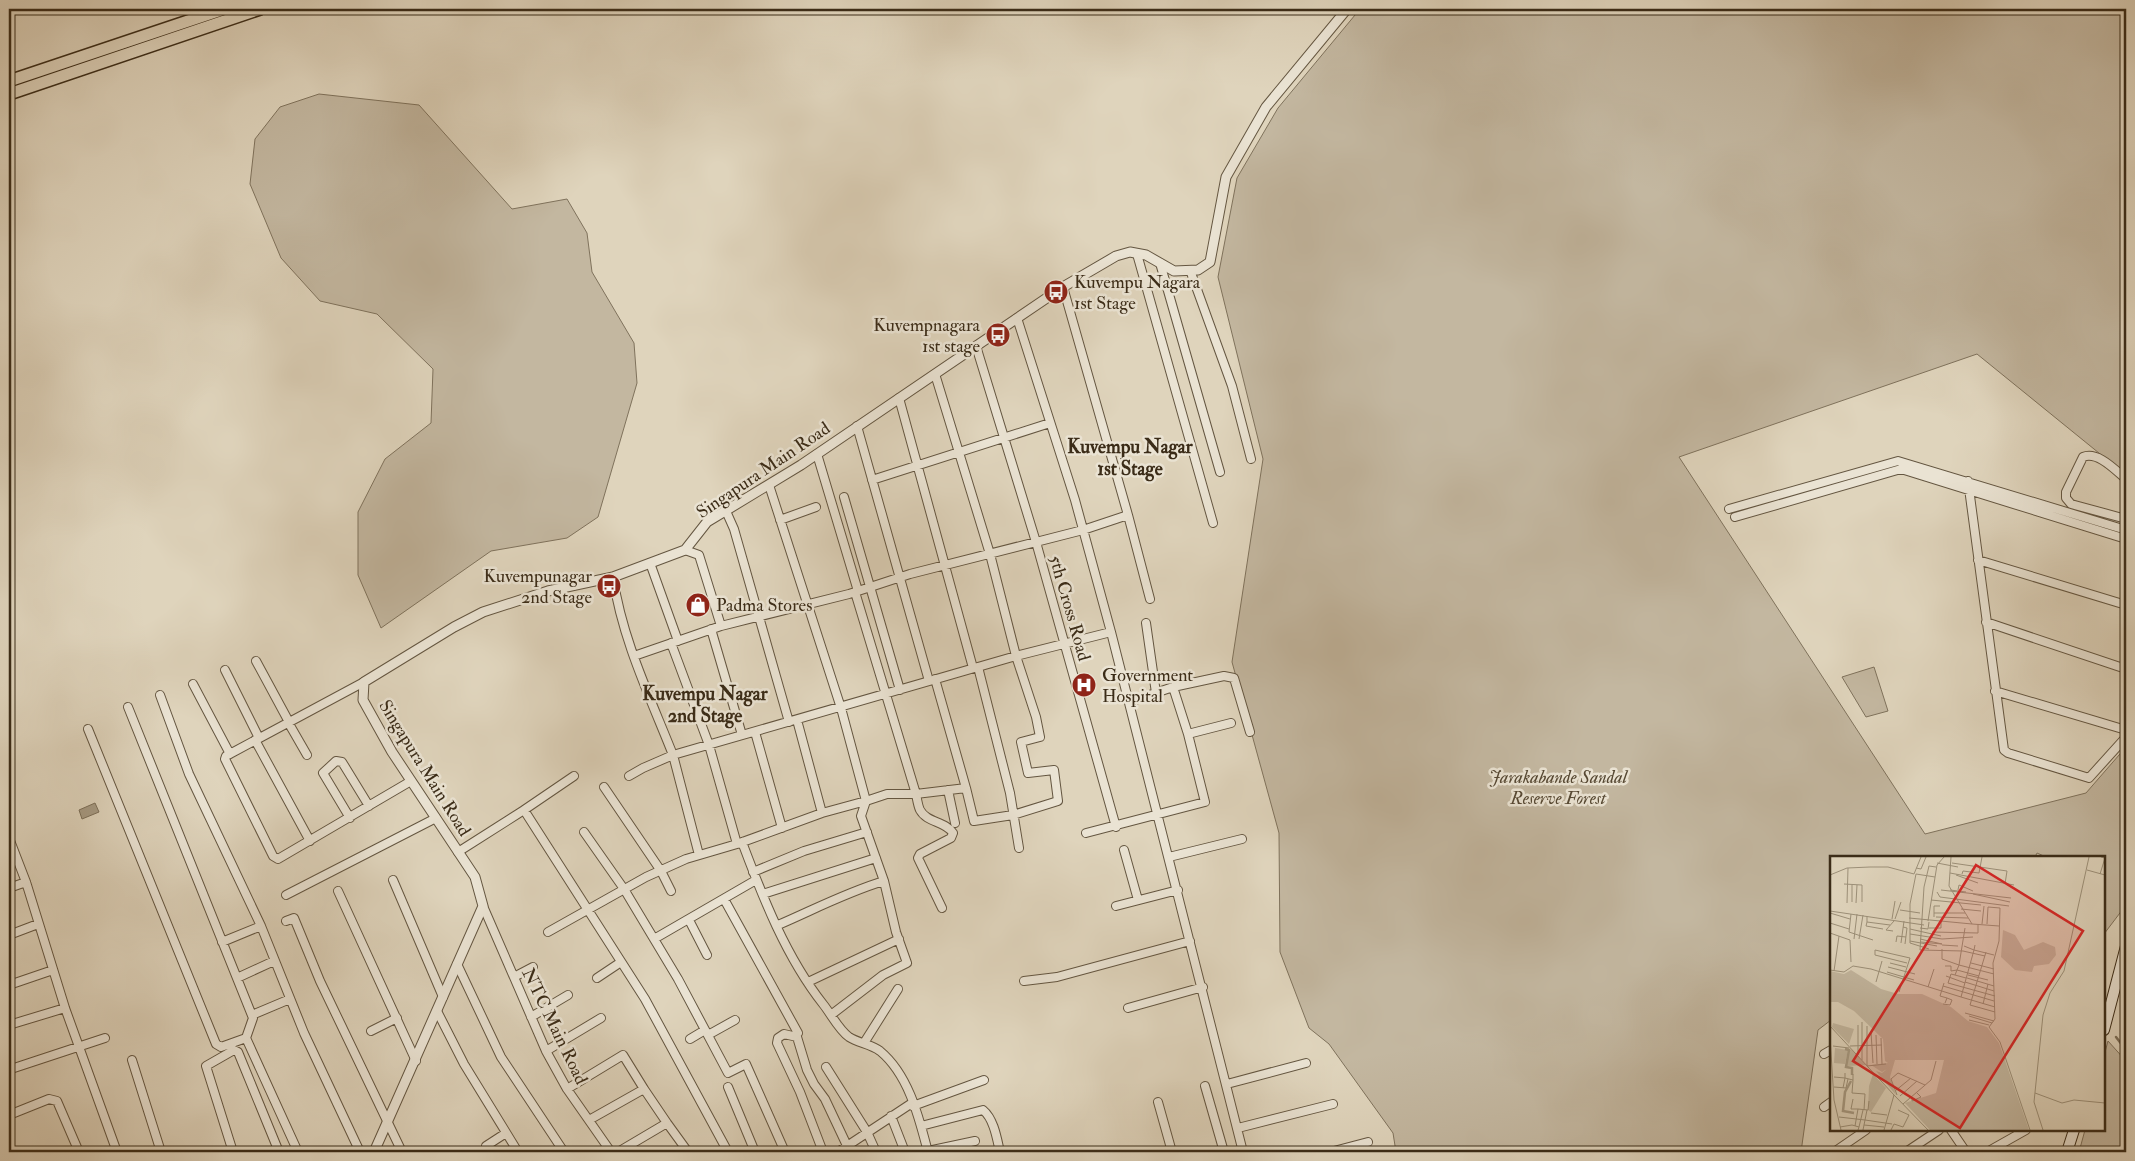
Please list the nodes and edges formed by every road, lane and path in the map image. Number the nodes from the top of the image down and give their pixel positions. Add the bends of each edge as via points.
1 (224, 9) edge
2 (260, 9) edge
3 (1347, 9) edge
4 (9, 81) edge
5 (9, 94) edge
6 (1137, 254) junction
7 (1160, 263) junction
8 (1190, 270) junction
9 (1063, 287) junction
10 (1017, 318) junction
11 (976, 346) junction
12 (935, 374) junction
13 (899, 398) junction
14 (1050, 423) junction
15 (857, 426) junction
16 (1004, 438) junction
17 (959, 452) junction
18 (817, 454) junction
19 (1251, 459) dead end
20 (917, 464) junction
21 (1220, 472) dead end
22 (2126, 479) edge
23 (872, 480) junction
24 (1968, 481) junction
25 (769, 485) junction
26 (1969, 490) junction
27 (844, 497) dead end
28 (816, 507) dead end
29 (1729, 509) dead end
30 (2092, 509) junction
31 (726, 511) junction
32 (1128, 515) junction
33 (1735, 517) dead end
34 (2089, 518) junction
35 (2126, 519) edge
36 (780, 520) junction
37 (1213, 523) dead end
38 (1083, 530) junction
39 (2126, 530) edge
40 (2126, 539) edge
41 (1036, 542) junction
42 (685, 550) junction
43 (990, 554) junction
44 (1978, 560) junction
45 (650, 563) junction
46 (945, 565) junction
47 (613, 577) junction
48 (899, 577) junction
49 (871, 587) junction
50 (857, 591) junction
51 (1150, 599) dead end
52 (808, 604) junction
53 (2126, 605) edge
54 (760, 616) junction
55 (1986, 622) junction
56 (1146, 623) dead end
57 (721, 626) junction
58 (710, 629) junction
59 (1111, 632) junction
60 (674, 642) junction
61 (1064, 642) junction
62 (634, 656) junction
63 (1016, 656) junction
64 (256, 661) dead end
65 (975, 667) junction
66 (2126, 669) edge
67 (226, 670) dead end
68 (932, 680) junction
69 (364, 682) junction
70 (193, 684) dead end
71 (1173, 687) junction
72 (900, 690) junction
73 (1995, 691) junction
74 (1156, 693) junction
75 (884, 694) junction
76 (160, 696) dead end
77 (1129, 702) junction
78 (128, 707) dead end
79 (841, 708) junction
80 (793, 721) junction
81 (289, 722) junction
82 (1231, 723) dead end
83 (88, 728) dead end
84 (2126, 730) edge
85 (755, 732) junction
86 (1250, 732) dead end
87 (1188, 734) junction
88 (742, 735) junction
89 (2126, 737) edge
90 (257, 739) junction
91 (709, 745) junction
92 (230, 754) junction
93 (307, 755) dead end
94 (673, 755) junction
95 (574, 776) dead end
96 (629, 776) dead end
97 (411, 781) junction
98 (604, 787) dead end
99 (966, 788) junction
100 (948, 790) junction
101 (916, 794) junction
102 (866, 801) junction
103 (369, 806) junction
104 (524, 810) junction
105 (822, 813) junction
106 (1159, 814) junction
107 (1013, 815) junction
108 (350, 818) junction
109 (436, 818) junction
110 (955, 823) dead end
111 (1116, 826) junction
112 (782, 828) junction
113 (584, 832) dead end
114 (867, 832) junction
115 (1086, 833) dead end
116 (1242, 839) dead end
117 (9, 841) edge
118 (310, 841) junction
119 (740, 843) junction
120 (1019, 848) dead end
121 (1124, 850) dead end
122 (458, 852) junction
123 (698, 855) junction
124 (1169, 857) junction
125 (876, 858) junction
126 (661, 870) junction
127 (753, 872) junction
128 (393, 880) dead end
129 (756, 880) junction
130 (884, 881) junction
131 (26, 882) junction
132 (9, 888) edge
133 (624, 890) junction
134 (1178, 890) junction
135 (338, 891) dead end
136 (671, 891) dead end
137 (763, 894) junction
138 (286, 895) dead end
139 (724, 898) junction
140 (1138, 900) junction
141 (483, 906) junction
142 (1116, 906) dead end
143 (942, 908) dead end
144 (589, 909) junction
145 (689, 920) junction
146 (286, 921) dead end
147 (38, 924) junction
148 (778, 925) junction
149 (261, 926) junction
150 (548, 932) dead end
151 (9, 935) edge
152 (654, 939) junction
153 (899, 939) junction
154 (1190, 941) junction
155 (222, 942) junction
156 (2126, 946) edge
157 (707, 956) dead end
158 (274, 961) junction
159 (621, 962) junction
160 (458, 964) junction
161 (533, 967) dead end
162 (53, 970) junction
163 (514, 977) junction
164 (237, 978) junction
165 (597, 978) dead end
166 (1024, 981) dead end
167 (808, 982) junction
168 (9, 985) edge
169 (1202, 987) junction
170 (898, 988) dead end
171 (568, 995) dead end
172 (443, 997) junction
173 (290, 999) junction
174 (64, 1008) junction
175 (1128, 1008) dead end
176 (437, 1011) junction
177 (252, 1014) junction
178 (831, 1015) junction
179 (531, 1017) junction
180 (397, 1018) junction
181 (601, 1018) dead end
182 (735, 1020) dead end
183 (2105, 1023) edge
184 (9, 1025) edge
185 (371, 1030) dead end
186 (706, 1032) junction
187 (798, 1033) dead end
188 (105, 1038) dead end
189 (246, 1038) junction
190 (690, 1039) dead end
191 (864, 1042) junction
192 (78, 1045) junction
193 (546, 1051) junction
194 (132, 1060) dead end
195 (416, 1061) junction
196 (1306, 1063) dead end
197 (826, 1067) dead end
198 (11, 1069) dead end
199 (984, 1080) dead end
200 (1227, 1084) junction
201 (1205, 1086) dead end
202 (728, 1087) dead end
203 (567, 1089) junction
204 (644, 1089) junction
205 (1158, 1102) dead end
206 (1333, 1104) dead end
207 (912, 1105) junction
208 (9, 1115) edge
209 (891, 1116) junction
210 (589, 1120) junction
211 (667, 1123) junction
212 (388, 1125) junction
213 (921, 1126) junction
214 (1238, 1128) junction
215 (1865, 1131) edge
216 (1937, 1131) edge
217 (1952, 1131) edge
218 (2024, 1131) edge
219 (2074, 1131) edge
220 (867, 1132) junction
221 (506, 1133) junction
222 (974, 1141) dead end
223 (1368, 1142) dead end
224 (486, 1146) dead end
225 (849, 1150) edge
226 (78, 1152) edge
227 (117, 1152) edge
228 (162, 1152) edge
229 (233, 1152) edge
230 (279, 1152) edge
231 (298, 1152) edge
232 (360, 1152) edge
233 (374, 1152) edge
234 (402, 1152) edge
235 (518, 1152) edge
236 (564, 1152) edge
237 (611, 1152) edge
238 (618, 1152) edge
239 (688, 1152) edge
240 (728, 1152) edge
241 (755, 1152) edge
242 (785, 1152) edge
243 (823, 1152) edge
244 (838, 1152) edge
245 (876, 1152) edge
246 (905, 1152) edge
247 (928, 1152) edge
248 (1000, 1152) edge
249 (1172, 1152) edge
250 (1224, 1152) edge
251 (1244, 1152) edge
252 (1330, 1152) edge
253 (1834, 1152) edge
254 (1906, 1152) edge
255 (1966, 1152) edge
256 (1987, 1152) edge
257 (2067, 1152) edge

1 - 4 main road
2 - 5 main road
3 - 8 street via 1266,107 1226,177 1210,262 1198,270
6 - 7 street, Singapura Main Road
6 - 9 street, Singapura Main Road via 1130,252 1116,256
6 - 37 street
7 - 8 street, Singapura Main Road via 1174,271
7 - 21 street
8 - 19 street via 1232,386
9 - 10 street, Singapura Main Road
9 - 32 street
10 - 11 street, Singapura Main Road
10 - 14 street
11 - 12 street, Singapura Main Road
11 - 16 street, 5th Cross Road
12 - 13 street, Singapura Main Road
12 - 17 street
13 - 15 street, Singapura Main Road
13 - 20 street
14 - 16 street
14 - 38 street
15 - 18 street, Singapura Main Road
15 - 23 street
16 - 17 street
16 - 41 street, 5th Cross Road
17 - 20 street
17 - 43 street
18 - 25 street, Singapura Main Road
18 - 50 street
20 - 23 street
20 - 46 street
22 - 30 street via 2097,456 2083,457 2066,498 2071,504
23 - 48 street
24 - 26 street
24 - 29 street via 1898,461
24 - 34 street
25 - 31 street, Singapura Main Road
25 - 36 street
26 - 33 street via 1901,469
26 - 40 street
26 - 44 street
27 - 49 street
28 - 36 street
30 - 34 street
30 - 35 street
31 - 42 street, Singapura Main Road via 707,522
31 - 54 street
32 - 38 street
32 - 51 street
34 - 39 street
36 - 52 street
38 - 41 street
38 - 59 street
41 - 43 street
41 - 61 street, 5th Cross Road
42 - 45 street
42 - 57 street via 699,555
43 - 46 street
43 - 63 street
44 - 53 street
44 - 55 street
45 - 47 street
45 - 60 street
46 - 48 street
46 - 65 street
47 - 62 street via 617,602
47 - 69 street via 548,591 483,612
48 - 49 street
48 - 68 street
49 - 50 street
49 - 72 street
50 - 52 street
50 - 75 street
52 - 54 street
52 - 79 street
54 - 57 street
54 - 80 street
55 - 66 street
55 - 73 street
56 - 74 street
57 - 58 street
58 - 60 street
58 - 88 street
59 - 61 street
59 - 77 street
60 - 62 street
60 - 91 street
61 - 63 street
61 - 111 street, 5th Cross Road
62 - 94 street
63 - 65 street
63 - 107 street via 1040,737 1021,742 1028,773 1054,770 1058,801
64 - 81 street
65 - 68 street
65 - 107 street via 1010,793
67 - 90 street
68 - 72 street
68 - 99 street
69 - 81 street
69 - 97 street, Singapura Main Road via 363,700
70 - 92 street
71 - 74 street
71 - 86 street via 1224,676 1234,678
71 - 87 street
72 - 75 street
73 - 84 street
73 - 89 street via 2002,743 2008,753 2090,778
74 - 77 street
75 - 79 street
75 - 101 street
76 - 149 street via 189,774
77 - 106 street
78 - 155 street
79 - 80 street
79 - 102 street
80 - 85 street
80 - 105 street
81 - 90 street
81 - 93 street
82 - 87 street
83 - 189 street via 216,1044 221,1046
85 - 88 street
85 - 112 street
87 - 106 street via 1205,802
88 - 91 street
90 - 92 street
90 - 118 street
91 - 94 street
91 - 119 street
92 - 118 street via 225,759 275,859
94 - 96 street
94 - 123 street
95 - 104 street
97 - 103 street
97 - 109 street, Singapura Main Road
98 - 126 street
99 - 100 street
99 - 107 street via 974,821
100 - 101 street
100 - 110 street
101 - 102 street via 887,794
101 - 143 street via 920,810 952,833 951,838 918,858
102 - 105 street
102 - 114 street via 861,816
103 - 108 street
103 - 108 street via 342,762 336,761 323,773
104 - 122 street
104 - 144 street
105 - 112 street
106 - 111 street
106 - 124 street
107 - 120 street
108 - 118 street
109 - 122 street, Singapura Main Road
109 - 138 street
111 - 115 street
112 - 119 street
113 - 133 street
114 - 125 street
114 - 127 street via 804,851
116 - 124 street
117 - 131 street
119 - 123 street
119 - 127 street
121 - 140 street
122 - 141 street, Singapura Main Road via 475,877
123 - 126 street
124 - 134 street
125 - 130 street
125 - 137 street
126 - 133 street
126 - 136 street
127 - 129 street
128 - 172 street
129 - 137 street
129 - 139 street
130 - 148 street via 857,889
130 - 153 street
131 - 132 street
131 - 147 street
133 - 144 street
133 - 152 street
134 - 140 street
134 - 154 street
135 - 180 street
137 - 148 street
139 - 145 street
139 - 187 street
140 - 142 street
141 - 160 street
141 - 163 street, NTC Main Road
144 - 150 street
144 - 159 street
145 - 152 street
145 - 157 street
146 - 212 street via 294,918
147 - 151 street
147 - 162 street
148 - 167 street
149 - 155 street
149 - 158 street
152 - 186 street
153 - 167 street
153 - 178 street via 907,962 883,975
154 - 166 street via 1057,977
154 - 169 street
155 - 164 street
156 - 183 main road
158 - 164 street
158 - 173 street
159 - 165 street
159 - 240 street via 646,1000
160 - 172 street
160 - 236 street via 500,1057
161 - 163 street
162 - 168 street
162 - 174 street
163 - 179 street, NTC Main Road
164 - 177 street
167 - 178 street
169 - 175 street
169 - 200 street
170 - 191 street
171 - 179 street
172 - 176 street
173 - 177 street
173 - 232 street
174 - 184 street
174 - 192 street
176 - 195 street
176 - 221 street via 464,1064
177 - 189 street
178 - 191 street via 849,1037
179 - 193 street, NTC Main Road
180 - 185 street
180 - 195 street
181 - 193 street
182 - 186 street
186 - 190 street
186 - 242 street via 728,1073 746,1064
188 - 192 street
189 - 231 street
191 - 207 street via 879,1050 896,1069
192 - 198 street
192 - 227 street
193 - 203 street, NTC Main Road
194 - 228 street
195 - 212 street
196 - 200 street
197 - 220 street
199 - 207 street
200 - 214 street
201 - 250 street
202 - 241 street
203 - 204 street via 623,1056
203 - 210 street, NTC Main Road
204 - 210 street
204 - 211 street
205 - 249 street
206 - 214 street
207 - 209 street
207 - 213 street
208 - 226 street via 49,1099 57,1101
209 - 220 street
209 - 246 street
210 - 237 street, NTC Main Road
211 - 238 street
211 - 239 street
212 - 233 street
212 - 234 street
213 - 247 street
213 - 248 street via 983,1110 988,1114
214 - 251 street
215 - 253 street
216 - 254 street
217 - 255 street
218 - 256 street
219 - 257 main road
220 - 225 street
220 - 245 street
221 - 224 street
221 - 235 street
222 - 247 street
223 - 252 street
225 - 243 street via 807,1070 797,1037 784,1034 777,1043
225 - 244 street
229 - 230 street via 206,1066 234,1050 238,1052

